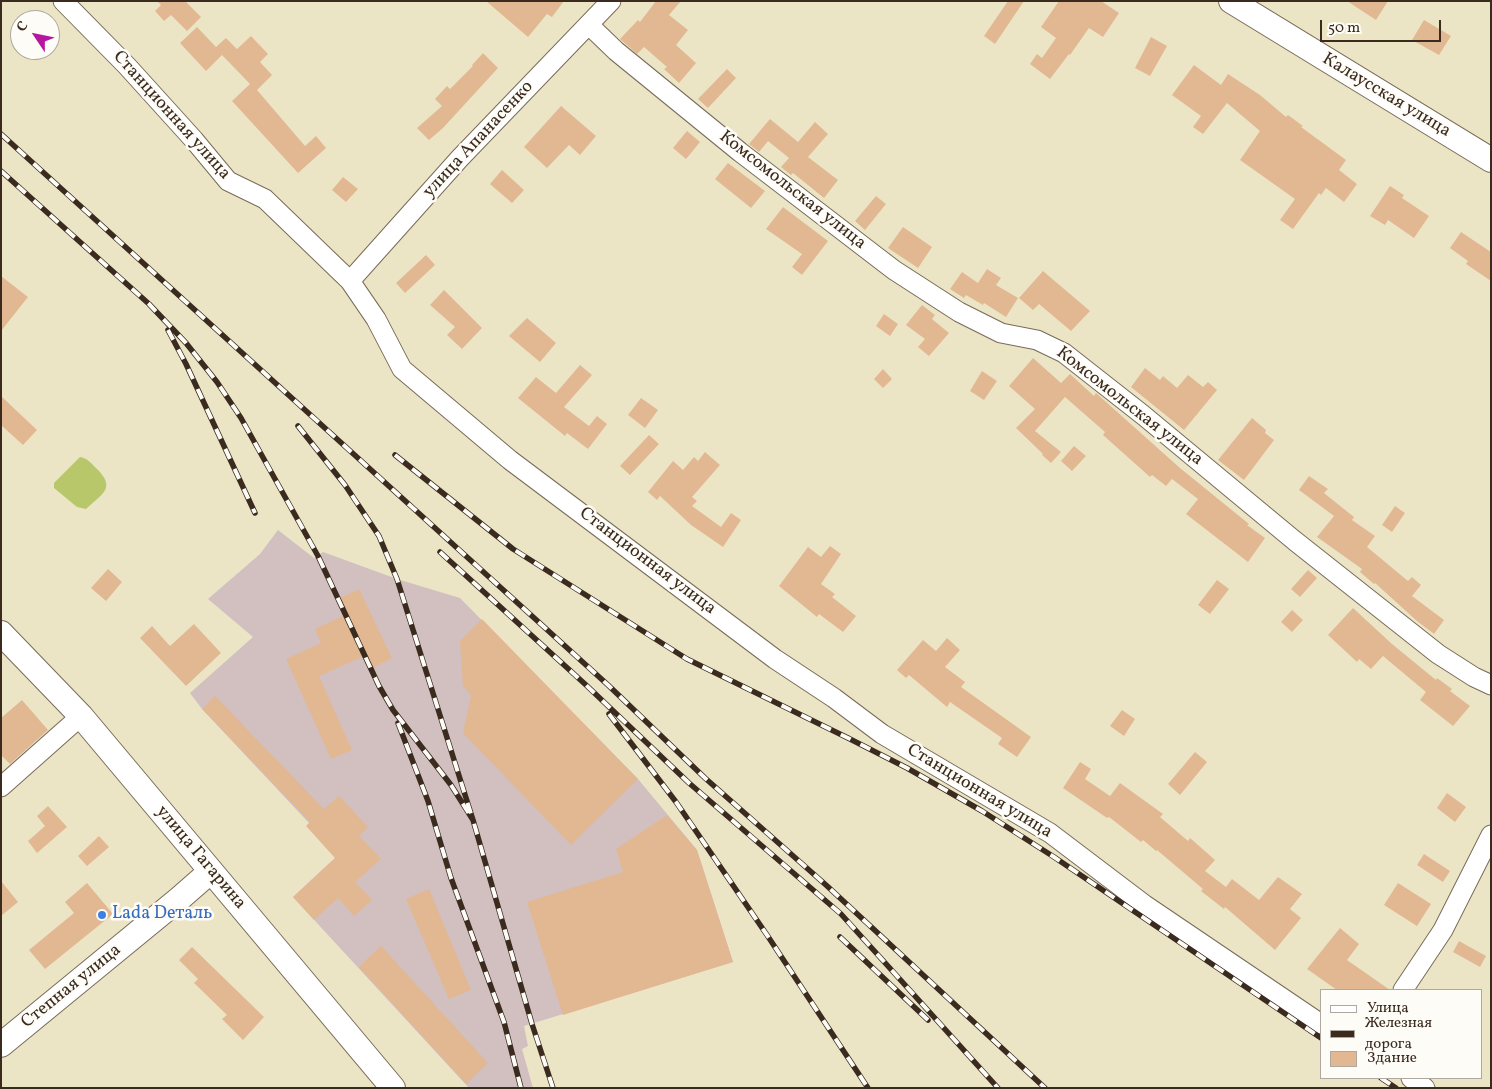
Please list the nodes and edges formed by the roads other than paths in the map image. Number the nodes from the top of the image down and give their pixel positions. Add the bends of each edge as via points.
1 (63, 1) edge
2 (611, 1) edge
3 (1231, 1) edge
4 (589, 25) junction
5 (1491, 160) edge
6 (350, 281) junction
7 (1, 633) edge
8 (1491, 685) edge
9 (81, 716) junction
10 (1, 788) edge
11 (1491, 835) edge
12 (211, 871) junction
13 (1404, 989) edge
14 (1320, 1023) edge
15 (1, 1045) edge
16 (1411, 1079) edge
17 (393, 1088) edge
18 (1424, 1088) edge

1 - 6 street, Станционная улица via 127,66 228,181 265,199
2 - 4 street, улица Апанасенко
3 - 5 street, Калаусская улица
4 - 6 street, улица Апанасенко via 460,158
4 - 8 street, Комсомольская улица via 616,51 740,152 894,270 959,312 1001,332 1037,340 1064,353 1438,654 1474,678
6 - 14 street, Станционная улица via 376,319 402,370 510,460 775,659 882,734 1050,834 1146,905
7 - 9 street, улица Гагарина
9 - 10 street
9 - 12 street, улица Гагарина
11 - 13 street via 1443,930
12 - 15 street, Степная улица
12 - 17 street, улица Гагарина
16 - 18 street

